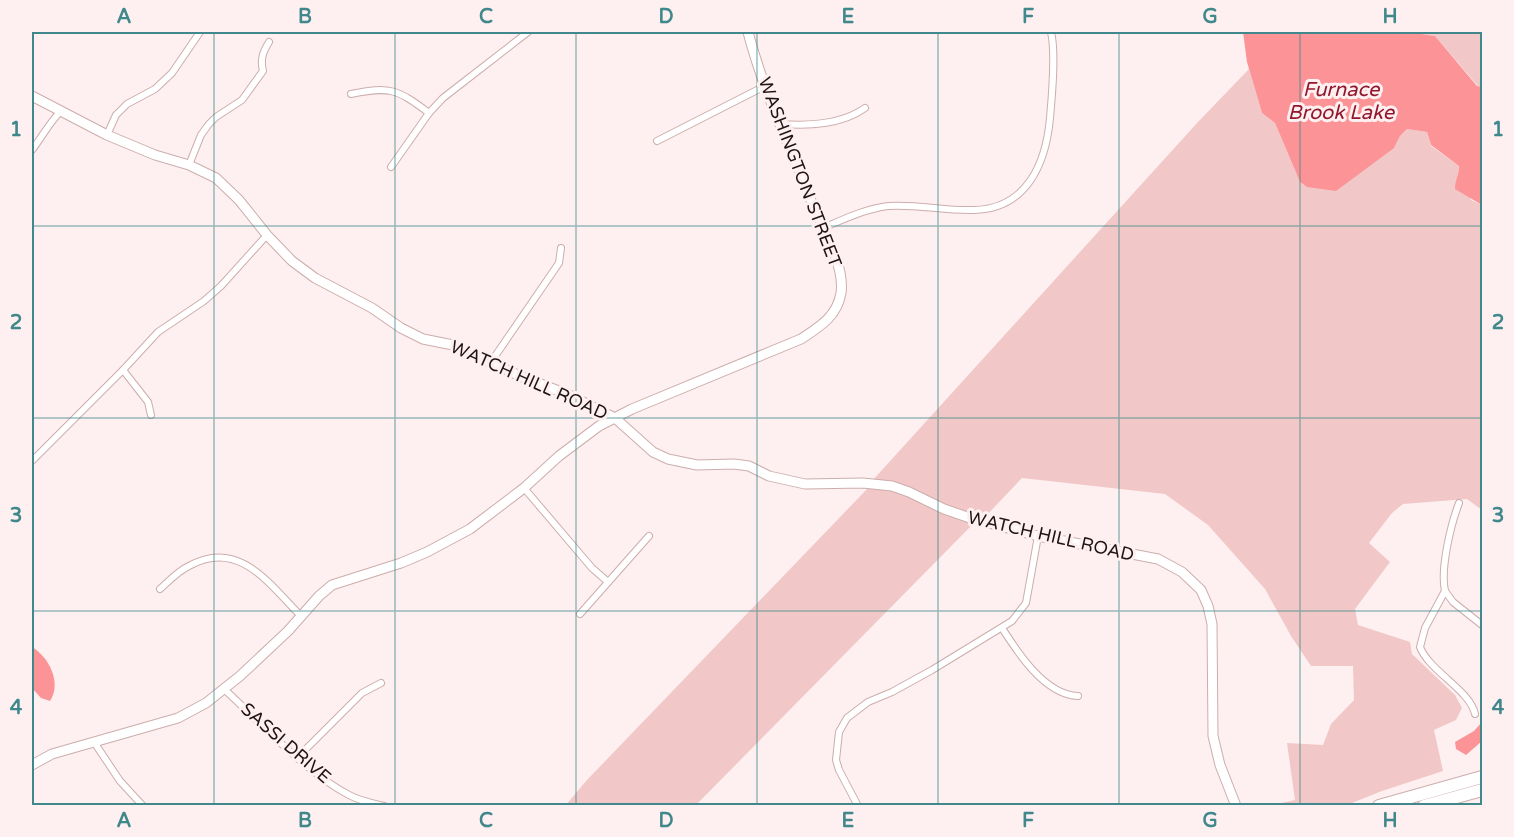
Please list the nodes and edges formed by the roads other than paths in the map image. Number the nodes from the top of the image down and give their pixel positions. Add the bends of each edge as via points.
1 (200, 32) edge
2 (528, 32) edge
3 (748, 32) edge
4 (1051, 32) edge
5 (269, 42) dead end
6 (765, 86) junction
7 (351, 94) dead end
8 (32, 96) edge
9 (865, 108) dead end
10 (58, 113) junction
11 (429, 113) junction
12 (781, 124) junction
13 (107, 135) junction
14 (657, 141) dead end
15 (32, 150) edge
16 (189, 165) junction
17 (391, 167) dead end
18 (823, 228) junction
19 (267, 235) junction
20 (561, 248) dead end
21 (491, 362) junction
22 (123, 370) junction
23 (151, 415) dead end
24 (615, 418) junction
25 (32, 461) edge
26 (524, 488) junction
27 (1459, 504) dead end
28 (649, 536) dead end
29 (1038, 536) junction
30 (608, 582) junction
31 (160, 589) dead end
32 (1445, 591) junction
33 (580, 614) dead end
34 (301, 616) junction
35 (1482, 625) edge
36 (1002, 628) junction
37 (381, 683) dead end
38 (224, 689) junction
39 (1078, 696) dead end
40 (1475, 714) dead end
41 (94, 742) junction
42 (298, 757) junction
43 (32, 765) edge
44 (1482, 777) edge
45 (1482, 790) edge
46 (1482, 797) edge
47 (143, 806) edge
48 (384, 806) edge
49 (858, 806) edge
50 (1236, 806) edge
51 (1379, 806) edge
52 (1424, 806) edge
53 (1436, 806) edge

1 - 13 street via 172,73 116,115
2 - 11 street
3 - 6 street, WASHINGTON STREET
4 - 18 street via 1048,138 1038,170 1026,188 1010,201 987,209 886,207 864,211
5 - 16 street via 263,51 263,71 242,100 209,124
6 - 12 street, WASHINGTON STREET
6 - 14 street
7 - 11 street via 390,90 404,94
8 - 10 street, WATCH HILL ROAD
9 - 12 street via 849,117 809,126
10 - 13 street, WATCH HILL ROAD
10 - 15 street
11 - 17 street
12 - 18 street, WASHINGTON STREET
13 - 16 street, WATCH HILL ROAD
16 - 19 street, WATCH HILL ROAD via 216,178
18 - 24 street, WASHINGTON STREET via 840,274 841,292 836,311 824,324 801,339
19 - 21 street, WATCH HILL ROAD via 315,278 401,328
19 - 22 street via 204,302 158,332
20 - 21 street via 559,264
21 - 24 street, WATCH HILL ROAD
22 - 23 street via 148,402
22 - 25 street
24 - 26 street, WASHINGTON STREET via 598,426
24 - 29 street, WATCH HILL ROAD via 653,452 668,459 697,465 749,466 769,476 805,484 891,486 960,516
26 - 30 street
26 - 34 street, WASHINGTON STREET via 470,529 427,552 332,585
27 - 32 street via 1446,560
28 - 30 street
29 - 36 street via 1026,603
29 - 50 street, WATCH HILL ROAD via 1158,559 1182,572 1201,590 1212,624 1213,736
30 - 33 street
31 - 34 street via 189,565 212,558 239,560
32 - 35 street
32 - 40 street via 1425,628 1420,649
34 - 38 street, WASHINGTON STREET
36 - 39 street via 1029,667 1064,693
36 - 49 street via 868,702 847,718 839,732 836,760
37 - 42 street via 362,693
38 - 41 street, WASHINGTON STREET via 178,718
38 - 42 street, SASSI DRIVE
41 - 43 street, WASHINGTON STREET via 52,754
41 - 47 street via 120,781
42 - 48 street, SASSI DRIVE via 350,795
44 - 51 highway
45 - 52 highway
46 - 53 highway

